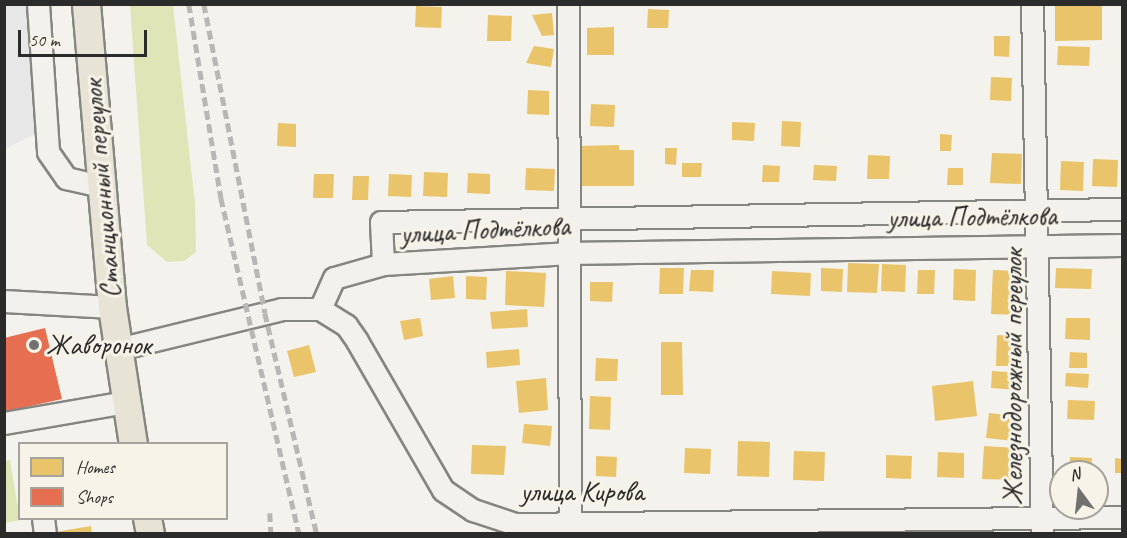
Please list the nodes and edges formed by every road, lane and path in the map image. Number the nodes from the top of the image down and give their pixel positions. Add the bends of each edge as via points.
1 (38, 4) edge
2 (86, 4) edge
3 (568, 4) edge
4 (1032, 4) edge
5 (100, 186) junction
6 (1040, 208) junction
7 (1122, 209) edge
8 (566, 218) junction
9 (1041, 243) junction
10 (1122, 245) edge
11 (566, 253) junction
12 (383, 264) junction
13 (4, 301) edge
14 (112, 307) junction
15 (320, 309) junction
16 (118, 349) junction
17 (126, 402) junction
18 (4, 423) edge
19 (133, 442) edge
20 (1122, 517) edge
21 (570, 521) junction
22 (1043, 525) edge
23 (516, 529) edge

1 - 5 street via 48,152 66,178
2 - 5 main road, Станционный переулок
3 - 8 street
4 - 6 street, Железнодорожный переулок
5 - 14 main road, Станционный переулок
6 - 7 street, улица Подтёлкова
6 - 8 street, улица Подтёлкова
6 - 9 street, Железнодорожный переулок
8 - 11 street
8 - 12 street, улица Подтёлкова via 381,222
9 - 10 street, улица Подтёлкова
9 - 11 street, улица Подтёлкова
9 - 22 street, Железнодорожный переулок
11 - 12 street, улица Подтёлкова
11 - 21 street
12 - 15 street via 334,278
13 - 14 street
14 - 16 main road, Станционный переулок
15 - 16 street via 282,309
15 - 23 street, улица Кирова via 346,326 357,341 443,490 473,510
16 - 17 main road, Станционный переулок
17 - 18 street
17 - 19 main road, Станционный переулок
20 - 22 street, улица Кирова
21 - 22 street, улица Кирова
21 - 23 street, улица Кирова

